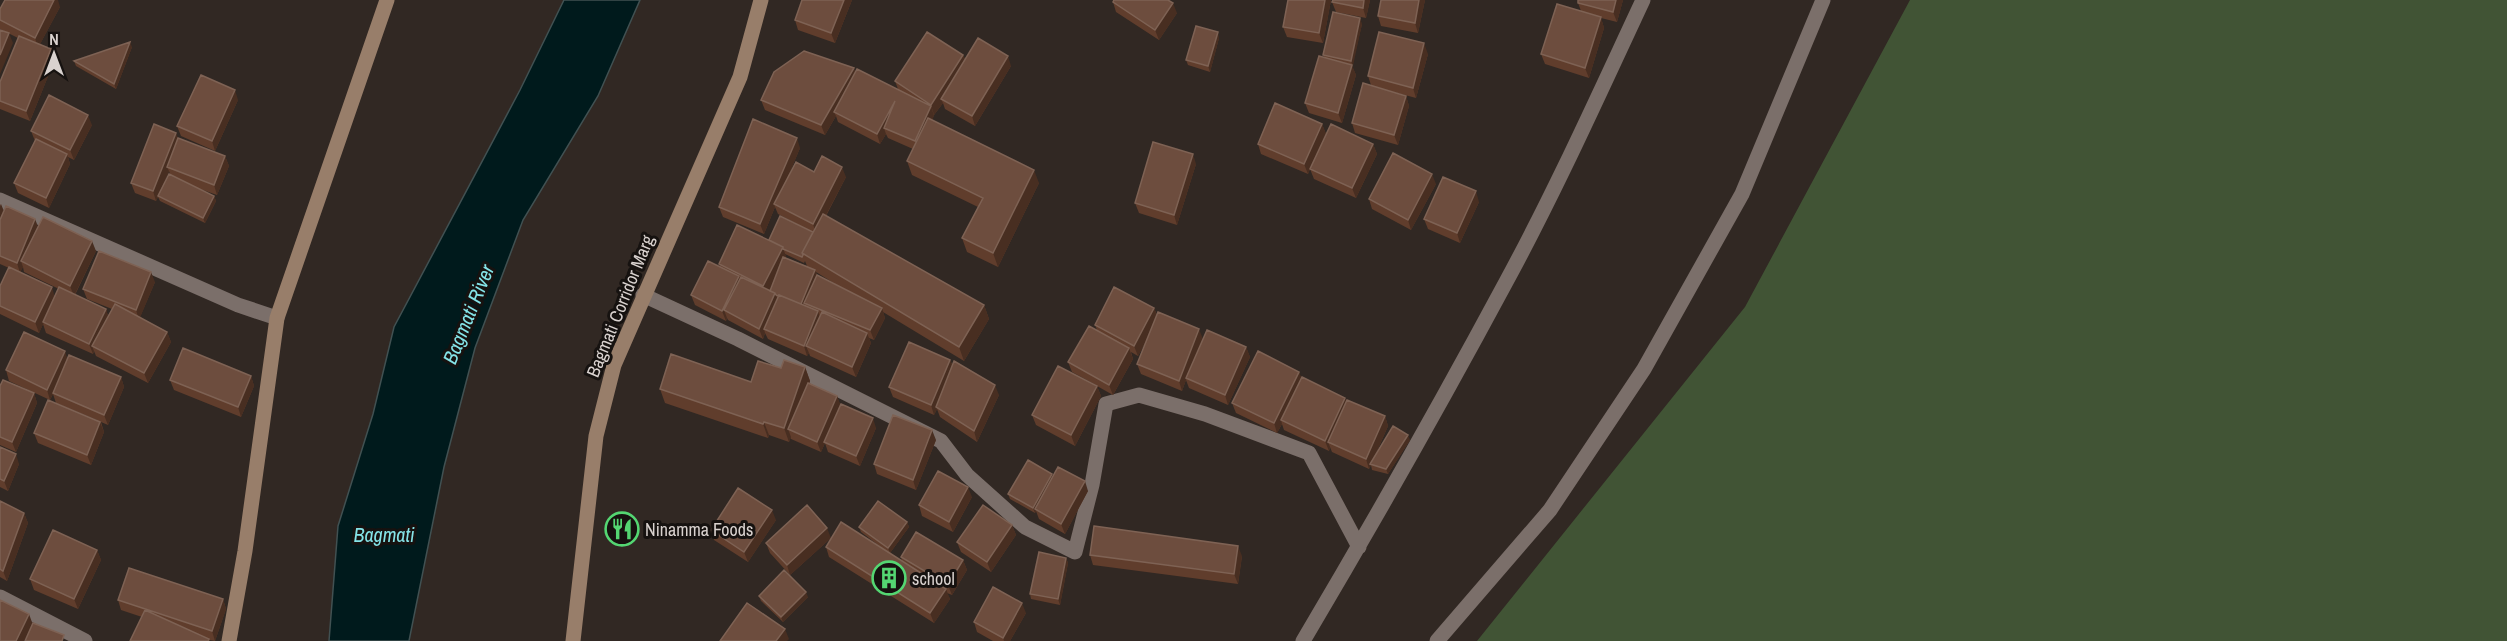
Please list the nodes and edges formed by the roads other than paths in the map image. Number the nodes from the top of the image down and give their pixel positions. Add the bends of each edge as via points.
1 (387, 0) edge
2 (761, 0) edge
3 (1643, 0) edge
4 (1822, 0) edge
5 (0, 200) edge
6 (643, 295) junction
7 (277, 318) junction
8 (1359, 547) junction
9 (0, 597) edge
10 (85, 641) edge
11 (230, 641) edge
12 (573, 641) edge
13 (1303, 641) edge
14 (1437, 641) edge

1 - 7 street
2 - 6 street, Bagmati Corridor Marg via 740,77
3 - 8 street via 1507,280
4 - 14 street via 1742,194 1644,369 1550,510
5 - 7 street via 238,305
6 - 8 street via 941,441 967,476 1025,527 1075,552 1106,404 1138,395 1205,414 1310,453
6 - 12 street, Bagmati Corridor Marg via 614,365 596,436
7 - 11 street
8 - 13 street
9 - 10 street

